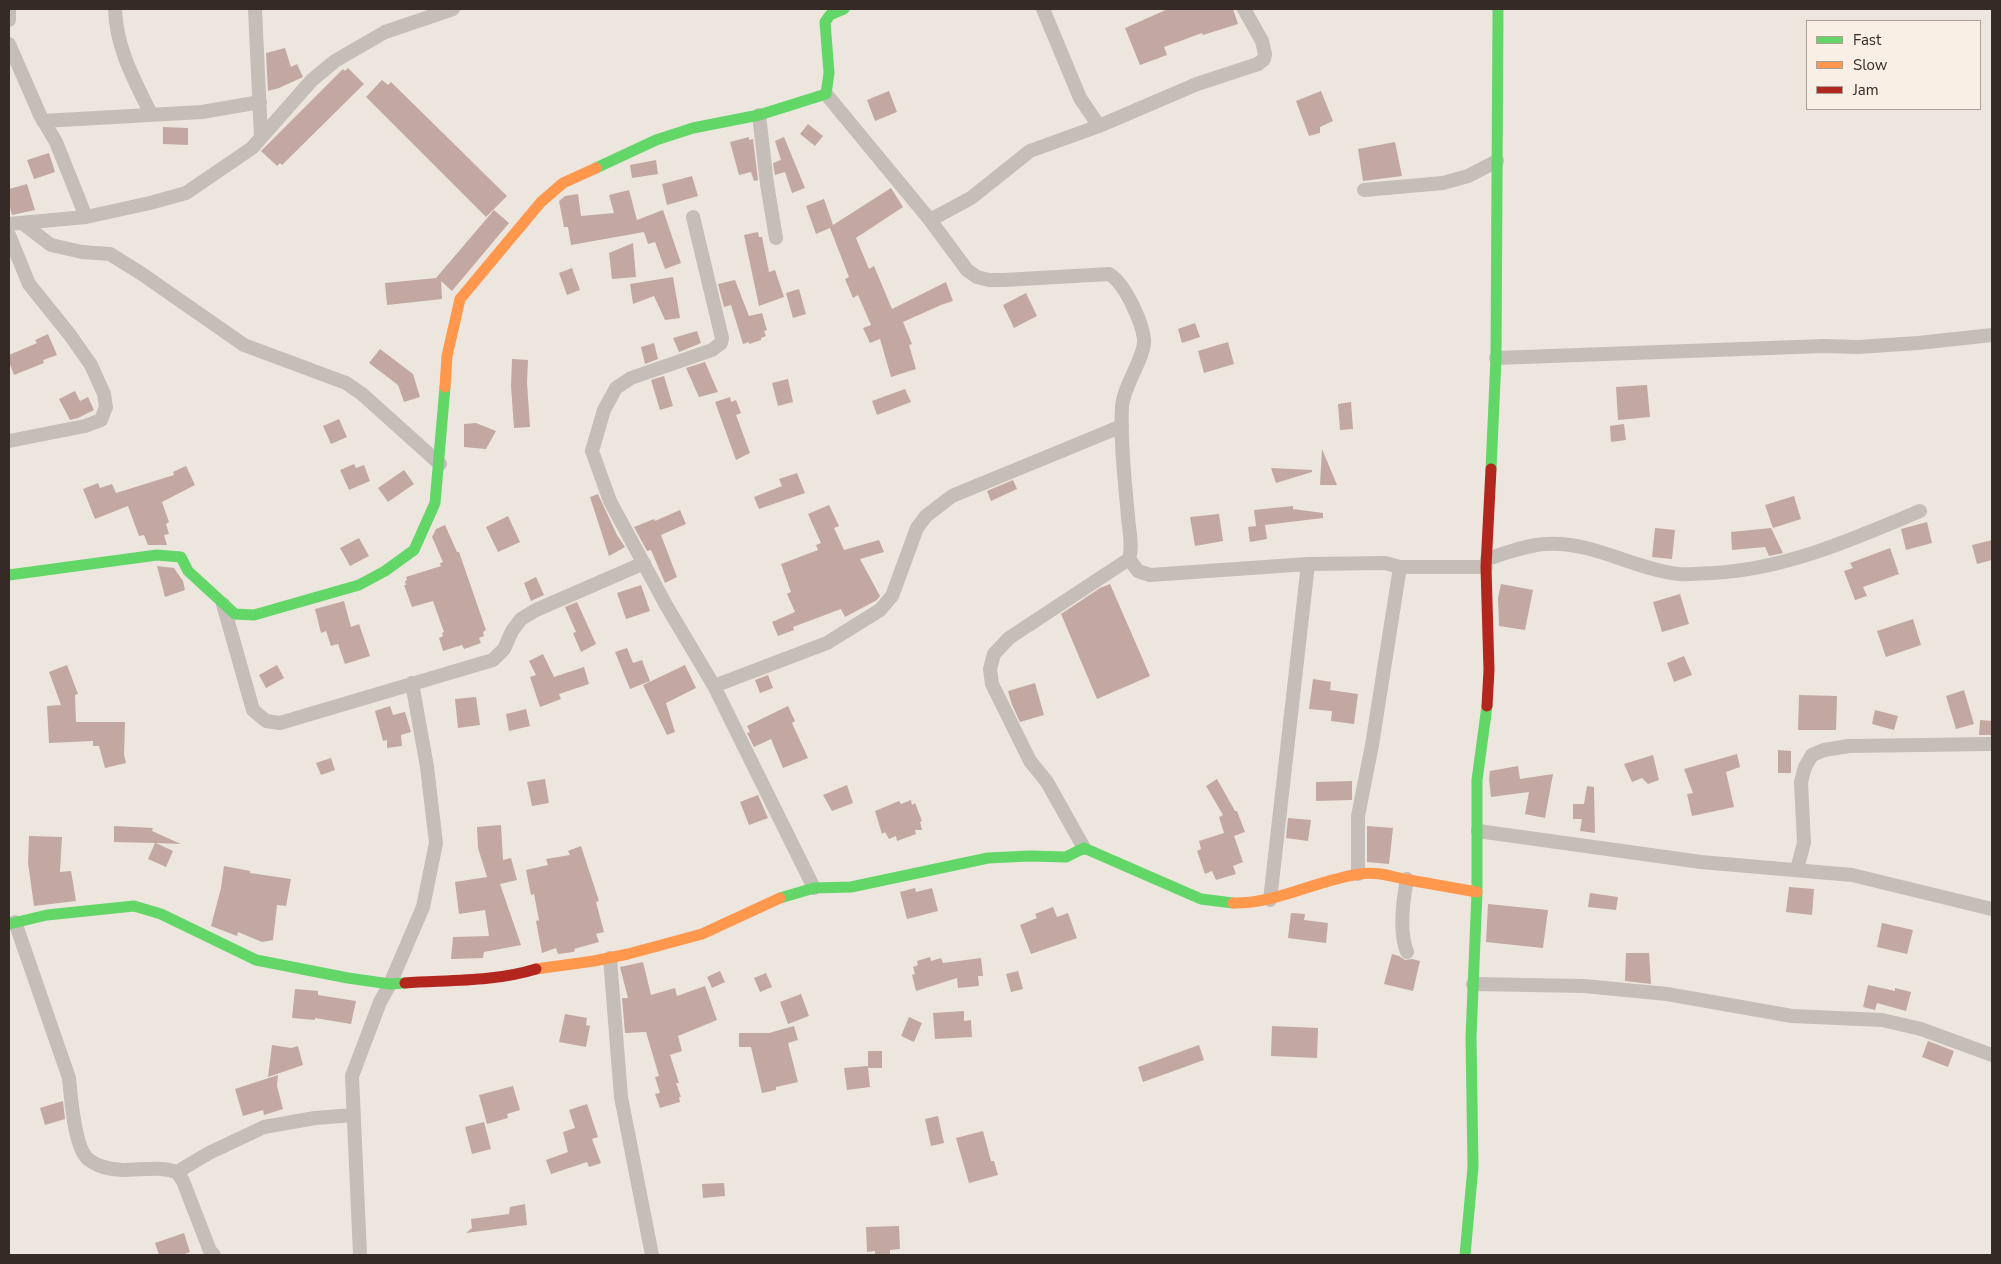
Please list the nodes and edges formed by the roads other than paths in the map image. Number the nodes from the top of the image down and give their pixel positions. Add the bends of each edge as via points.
1 (9, 9) edge
2 (115, 9) edge
3 (255, 9) edge
4 (453, 9) edge
5 (844, 9) edge
6 (1043, 9) edge
7 (1244, 9) edge
8 (1498, 9) edge
9 (824, 13) edge
10 (9, 20) edge
11 (9, 44) edge
12 (826, 94) junction
13 (260, 102) junction
14 (151, 114) junction
15 (759, 115) junction
16 (43, 121) junction
17 (1099, 126) junction
18 (261, 137) junction
19 (1497, 161) junction
20 (1364, 190) dead end
21 (86, 217) junction
22 (692, 217) dead end
23 (930, 220) junction
24 (16, 223) edge
25 (9, 235) edge
26 (776, 238) dead end
27 (1992, 335) edge
28 (1496, 358) junction
29 (1122, 426) junction
30 (9, 441) edge
31 (440, 464) junction
32 (1920, 510) dead end
33 (1130, 559) junction
34 (644, 563) junction
35 (1486, 563) junction
36 (1308, 564) junction
37 (1400, 566) junction
38 (9, 575) edge
39 (223, 604) junction
40 (412, 683) junction
41 (714, 686) junction
42 (1992, 744) edge
43 (1478, 831) junction
44 (1084, 848) junction
45 (1797, 869) junction
46 (1358, 874) junction
47 (1407, 879) junction
48 (814, 888) junction
49 (1477, 892) junction
50 (1270, 900) junction
51 (1992, 909) edge
52 (12, 923) edge
53 (1407, 952) dead end
54 (610, 958) junction
55 (390, 984) junction
56 (1472, 984) junction
57 (1992, 1055) edge
58 (354, 1115) junction
59 (177, 1172) junction
60 (214, 1255) edge
61 (360, 1255) edge
62 (652, 1255) edge
63 (1465, 1255) edge

1 - 10 street
2 - 14 street via 116,28 130,73
3 - 13 street
4 - 18 street via 385,32 335,61 312,80
5 - 9 street
6 - 17 street via 1080,98
7 - 17 street via 1262,41 1266,54 1264,60 1197,84
8 - 19 street
9 - 12 street via 830,73
11 - 16 street
12 - 15 street
12 - 23 street
13 - 14 street via 202,112
13 - 18 street
14 - 16 street
15 - 26 street via 766,184
15 - 31 street via 693,128 656,140 563,183 541,202 460,299 447,356
16 - 21 street via 56,142
17 - 23 street via 1030,151 971,198
18 - 21 street via 252,148 186,193
19 - 20 street via 1468,176 1443,183
19 - 28 street
21 - 24 street
22 - 34 street via 721,344 631,378 616,388 604,410 592,451 610,501
23 - 29 street via 967,270 977,277 1004,280 1109,274 1117,279 1136,314 1145,343 1129,379 1122,406
24 - 31 street via 51,245 110,254 244,344 346,383
25 - 30 street via 29,284 91,366 104,394 106,407 101,420 85,426
27 - 28 street via 1858,347
28 - 35 street
29 - 33 street
29 - 41 street via 952,496 931,511 917,528 892,596 880,610 827,643
31 - 39 street via 435,503 414,550 385,571 359,585 254,615 235,614
32 - 35 street via 1830,547 1733,572 1679,574 1593,549 1546,544 1526,547
33 - 36 street via 1138,571 1150,575
33 - 44 street via 1009,638 994,654 990,668 992,684 1030,761 1047,782
34 - 40 street via 521,619 504,649 493,660
34 - 41 street
35 - 37 street
35 - 43 street via 1489,670 1477,780
36 - 37 street via 1385,563
36 - 50 street
37 - 46 street via 1358,816
38 - 39 street via 157,555 181,557 188,571
39 - 40 street via 253,710 266,720 280,723
40 - 55 street via 436,843 423,907
41 - 48 street
42 - 45 street via 1849,746 1812,755 1801,782 1804,842
43 - 45 street via 1702,862
43 - 49 street
44 - 48 street via 1066,857 988,858 851,887
44 - 50 street via 1214,903
45 - 51 street via 1852,874
46 - 47 street
46 - 50 street
47 - 49 street
47 - 53 street via 1402,936
48 - 54 street via 784,896 702,934
49 - 56 street
52 - 55 street via 47,915 134,906 161,914 256,960
52 - 59 street via 69,1078 78,1140 86,1157 110,1169 163,1168
54 - 55 street via 488,978
54 - 62 street via 621,1097
55 - 58 street via 352,1076
56 - 57 street via 1584,986 1667,994 1792,1016 1882,1020 1921,1029
56 - 63 street via 1473,1167
58 - 59 street via 264,1127
58 - 61 street
59 - 60 street

